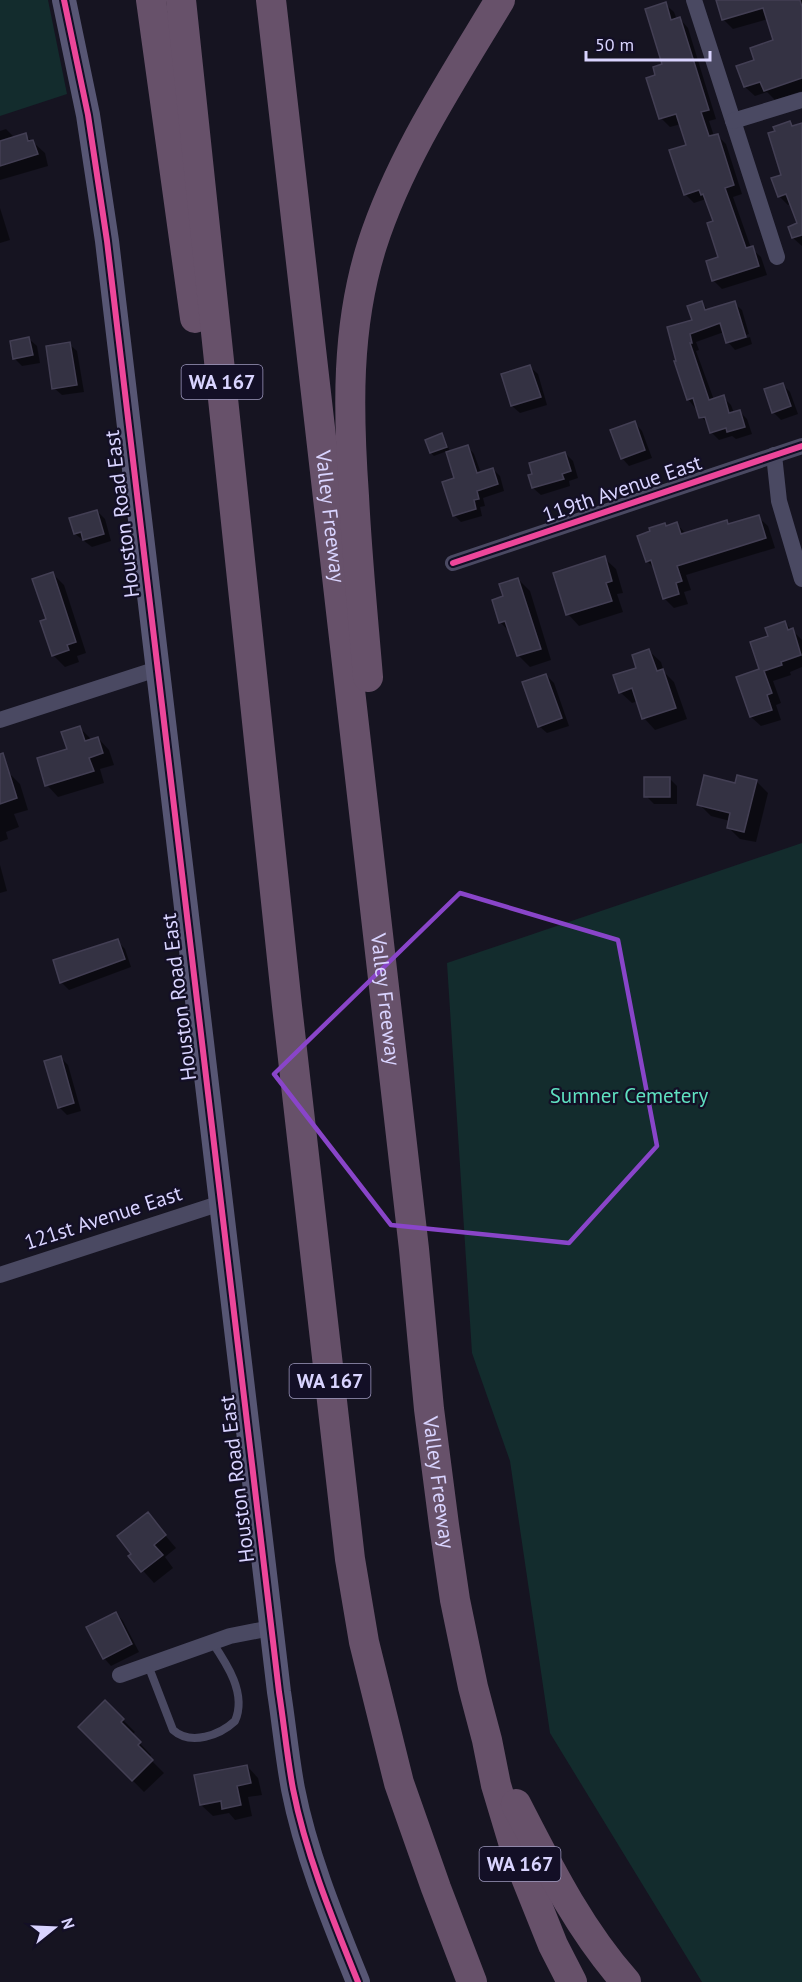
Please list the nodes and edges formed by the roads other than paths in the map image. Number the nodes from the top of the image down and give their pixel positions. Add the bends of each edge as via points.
1 (64, 0) edge
2 (151, 0) edge
3 (181, 0) edge
4 (271, 0) edge
5 (500, 0) edge
6 (694, 0) edge
7 (802, 100) edge
8 (734, 121) junction
9 (777, 257) dead end
10 (802, 446) edge
11 (774, 455) junction
12 (453, 563) dead end
13 (802, 579) edge
14 (157, 669) junction
15 (0, 720) edge
16 (262, 764) junction
17 (382, 964) junction
18 (221, 1203) junction
19 (0, 1275) edge
20 (271, 1628) junction
21 (212, 1642) junction
22 (148, 1665) junction
23 (120, 1676) dead end
24 (488, 1740) junction
25 (358, 1982) edge
26 (472, 1982) edge
27 (572, 1982) edge
28 (626, 1982) edge

1 - 14 street, Houston Road East via 88,115 107,241
2 - 16 highway via 210,445
3 - 16 highway, WA 167
4 - 17 highway, Valley Freeway / WA 167
5 - 17 highway via 447,89 392,195 372,244 354,327 350,434 381,860
6 - 8 street
7 - 8 street
8 - 9 street
10 - 11 street, 119th Avenue East
11 - 12 street, 119th Avenue East
11 - 13 street via 779,501
14 - 15 street
14 - 18 street, Houston Road East
16 - 26 highway, WA 167 via 360,1620 399,1783
17 - 24 highway, Valley Freeway / WA 167 via 444,1525 473,1687
18 - 19 street, 121st Avenue East
18 - 20 street, Houston Road East
20 - 21 street
20 - 25 street, Houston Road East via 294,1790 310,1848
21 - 22 street
21 - 22 lane via 229,1669 239,1707 235,1721 215,1734 190,1737 173,1730
22 - 23 street
24 - 27 highway, Valley Freeway / WA 167 via 496,1785 517,1855
24 - 28 highway via 549,1870 587,1932

